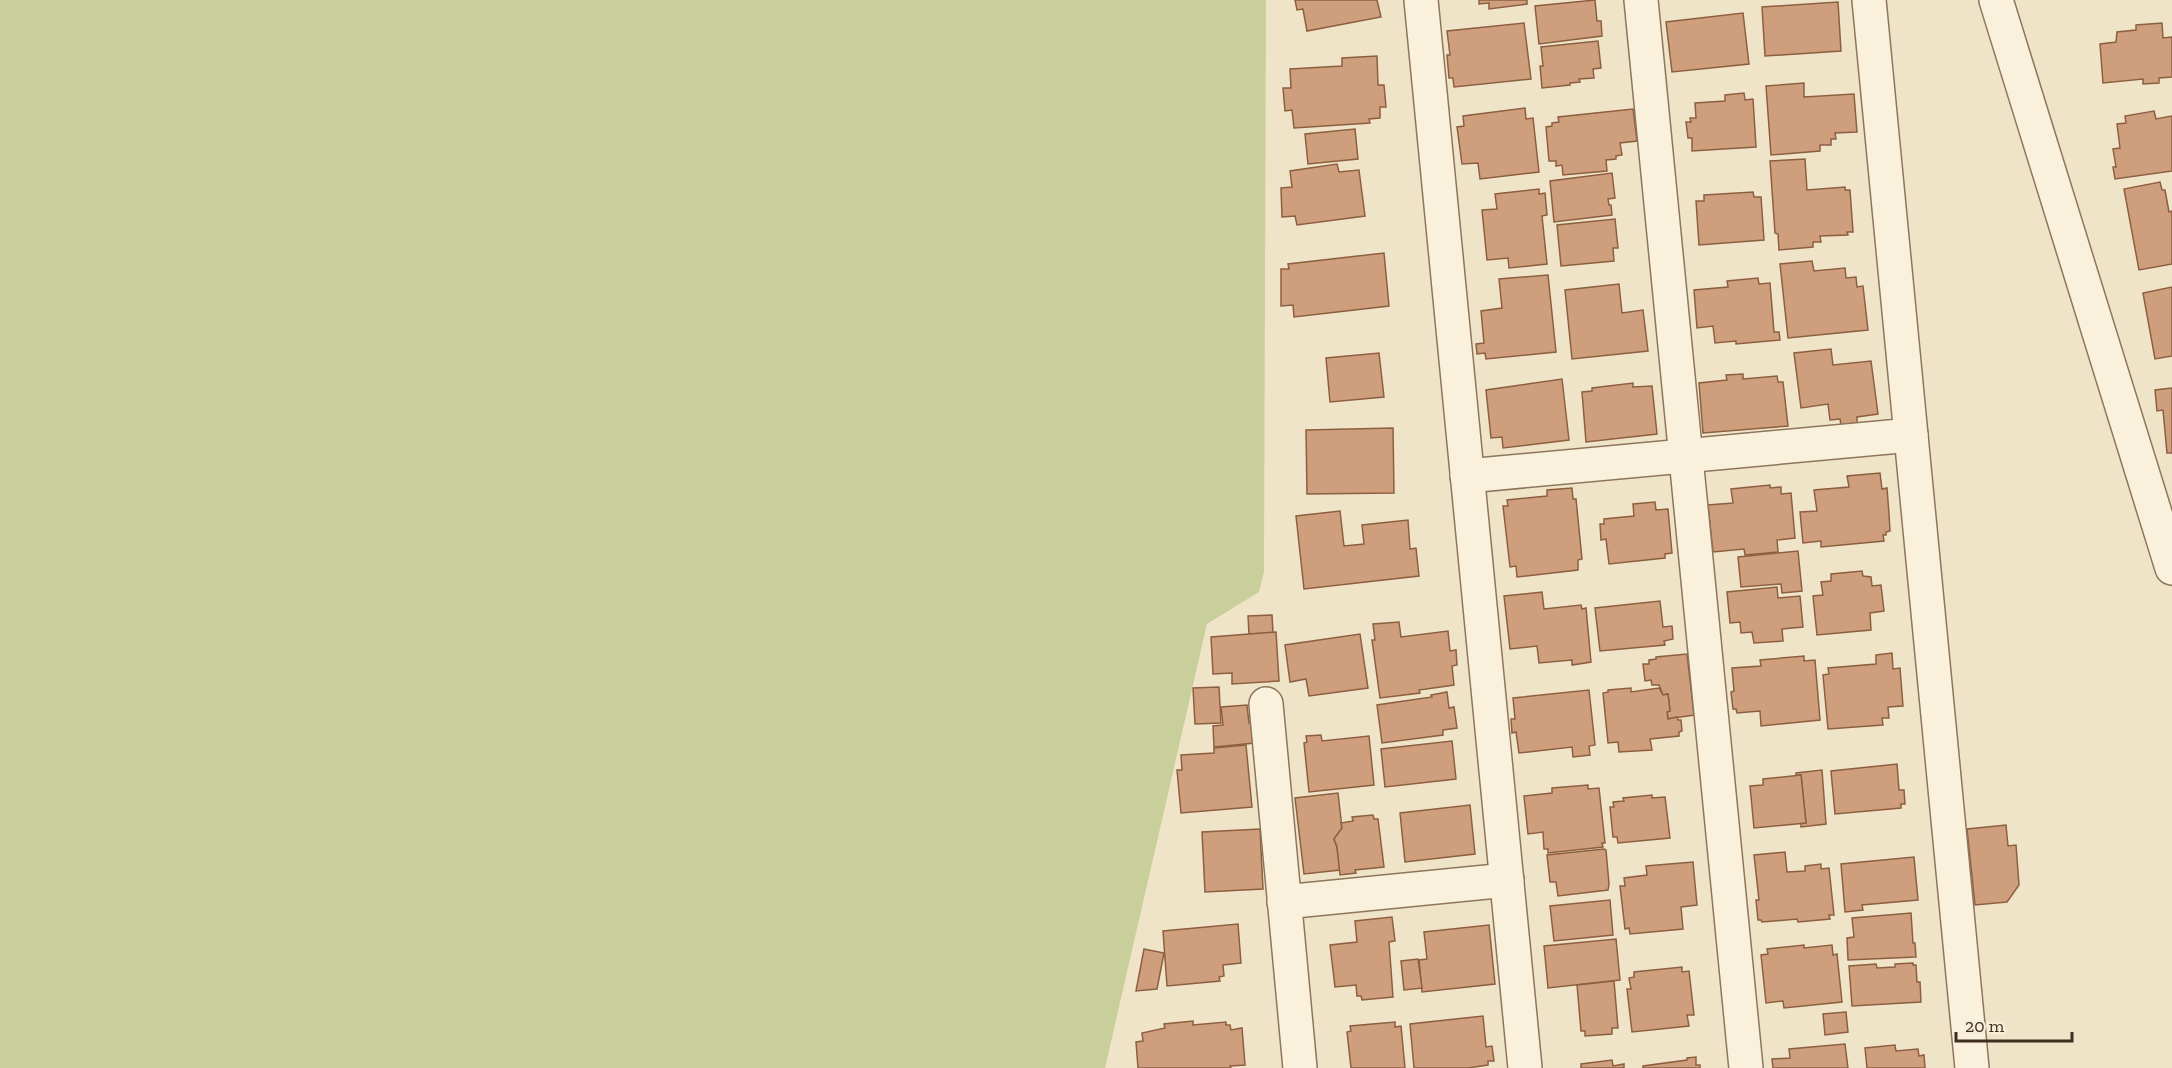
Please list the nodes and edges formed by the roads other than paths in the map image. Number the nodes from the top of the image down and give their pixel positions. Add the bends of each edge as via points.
1 (1421, 0) edge
2 (1641, 0) edge
3 (1869, 0) edge
4 (1996, 0) edge
5 (1911, 435) junction
6 (1686, 456) junction
7 (1467, 476) junction
8 (2172, 568) edge
9 (1266, 704) dead end
10 (1507, 880) junction
11 (1284, 902) junction
12 (1300, 1068) edge
13 (1525, 1068) edge
14 (1746, 1068) edge
15 (1972, 1068) edge

1 - 7 street
2 - 6 street
3 - 5 street
4 - 8 street
5 - 6 street
5 - 15 street
6 - 7 street
6 - 14 street
7 - 10 street
9 - 11 street
10 - 11 street
10 - 13 street
11 - 12 street

